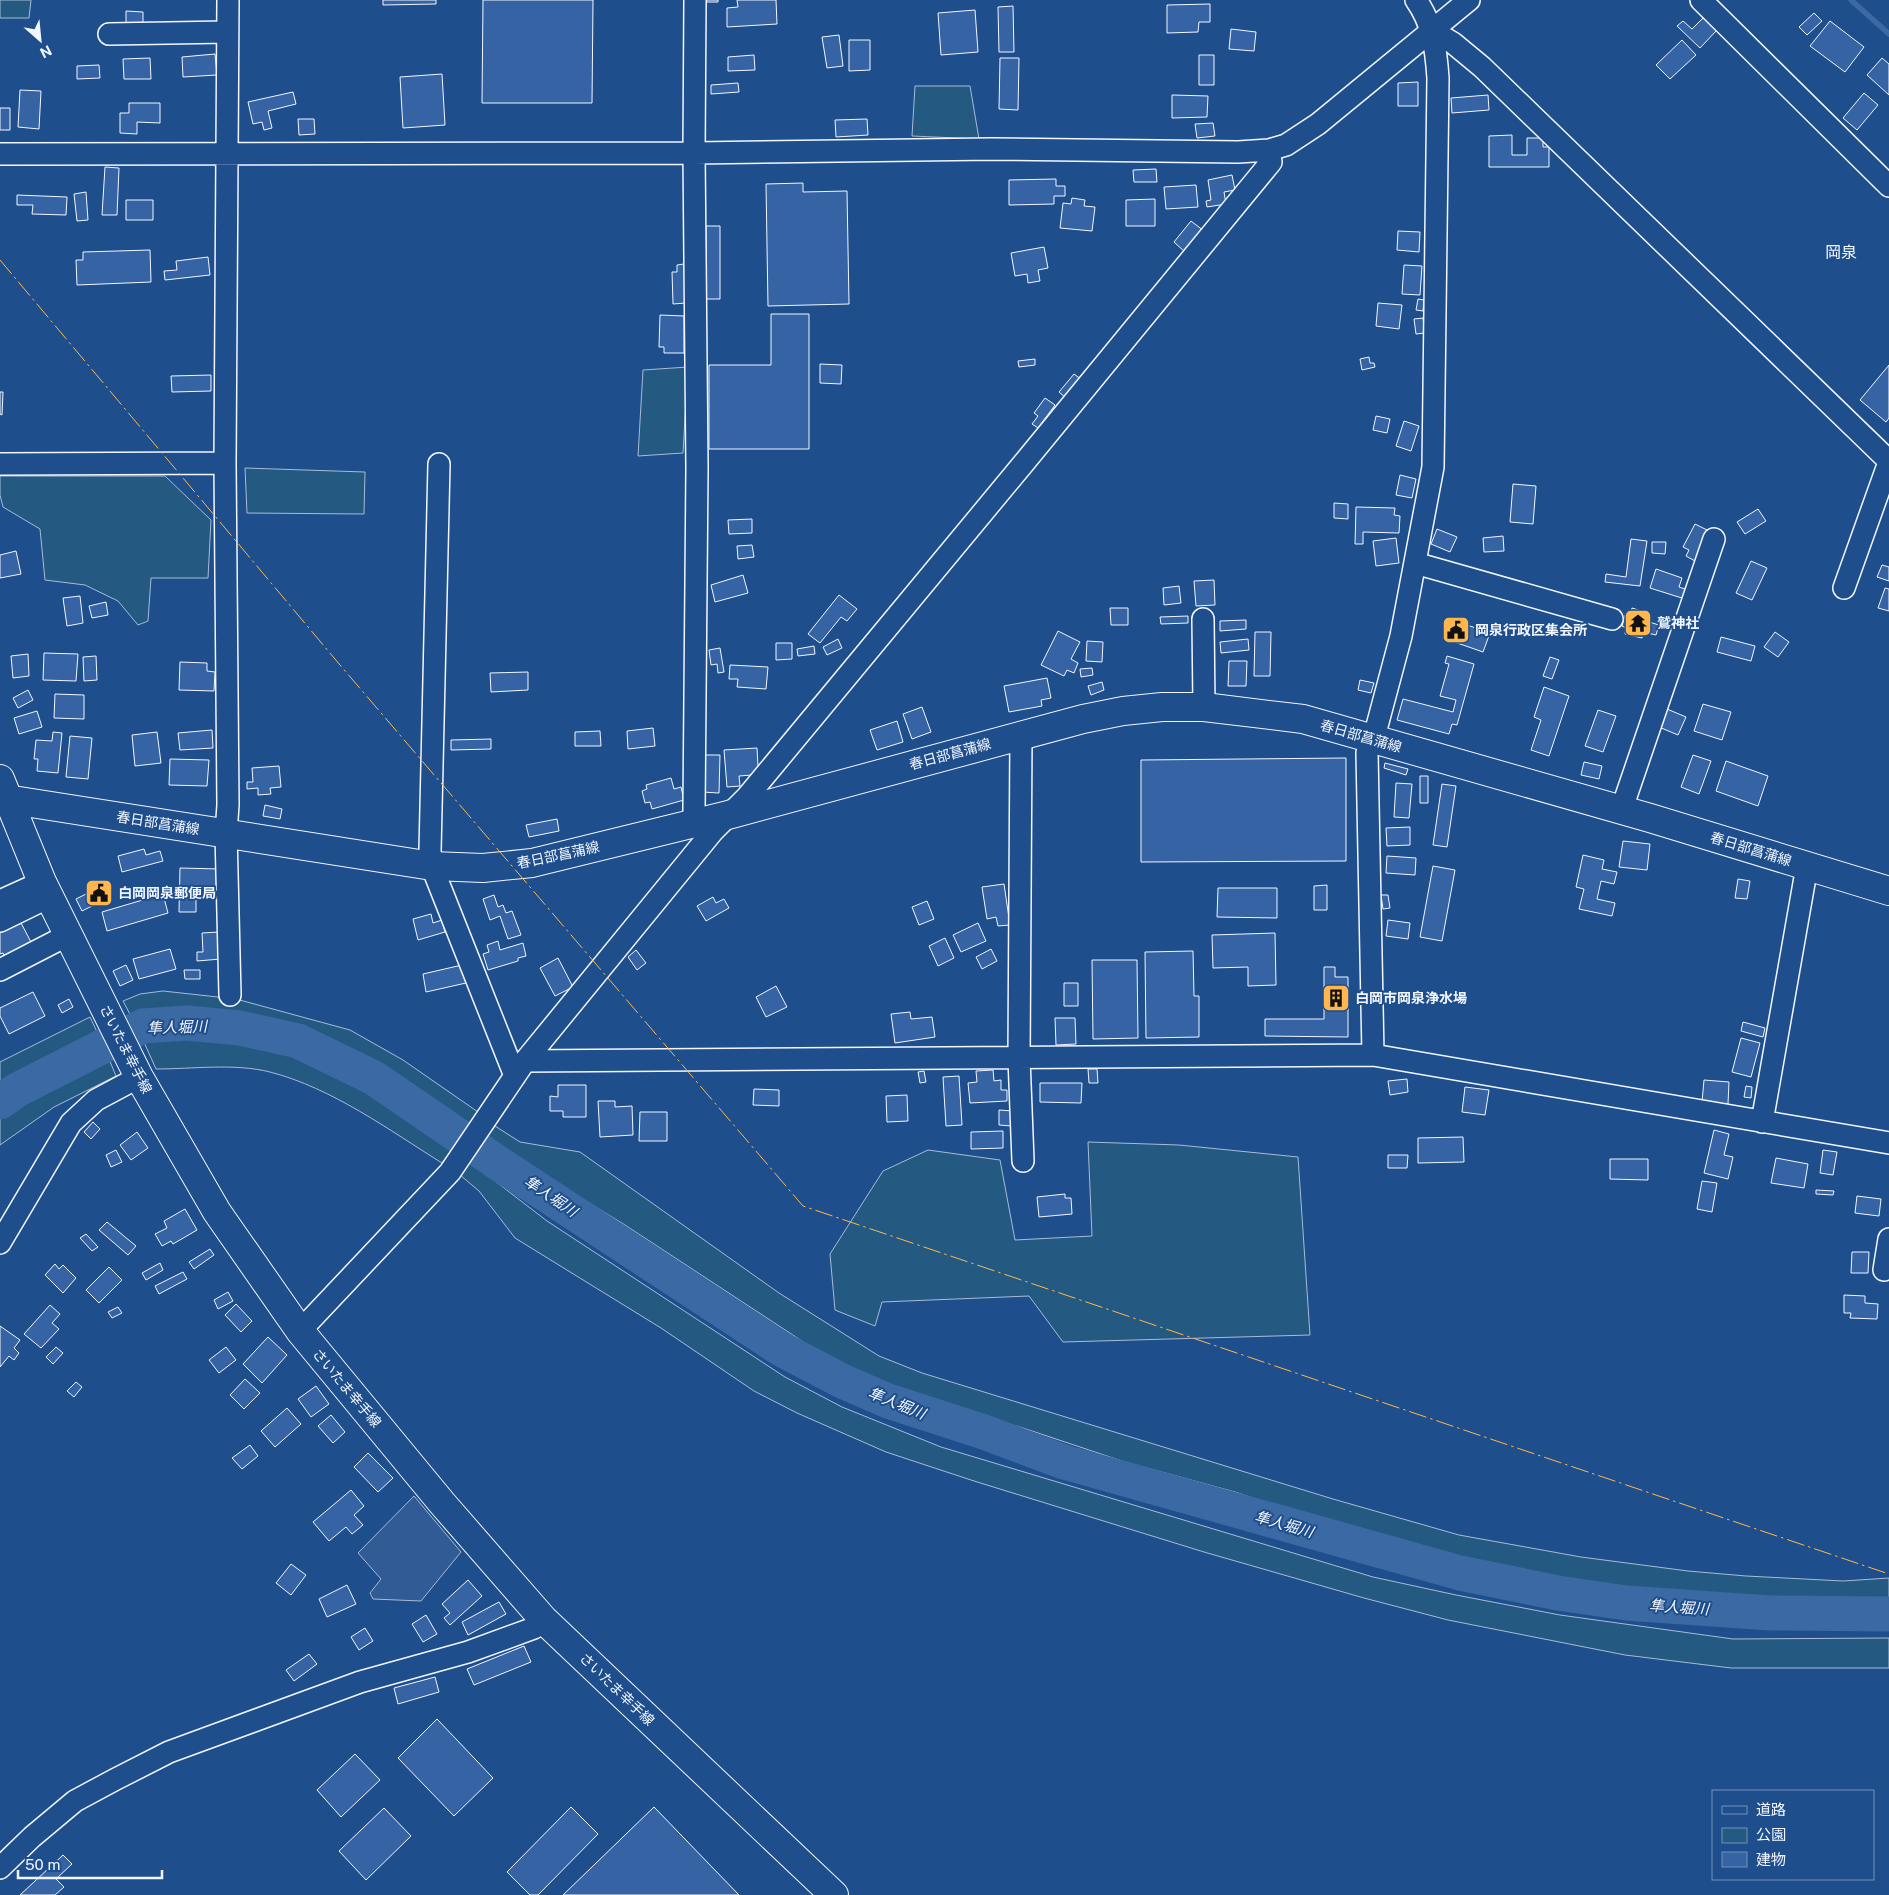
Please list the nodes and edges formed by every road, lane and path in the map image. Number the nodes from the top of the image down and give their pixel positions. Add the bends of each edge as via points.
1 (228, 0) edge
2 (695, 0) edge
3 (1416, 0) edge
4 (1468, 0) edge
5 (1701, 0) edge
6 (1431, 30) junction
7 (227, 32) junction
8 (109, 34) dead end
9 (1269, 150) junction
10 (226, 152) junction
11 (694, 153) junction
12 (0, 154) edge
13 (1889, 186) edge
14 (1889, 461) edge
15 (225, 463) junction
16 (0, 464) edge
17 (439, 464) dead end
18 (1714, 539) dead end
19 (1415, 563) junction
20 (1844, 588) dead end
21 (1203, 619) dead end
22 (1612, 619) dead end
23 (1204, 707) junction
24 (1021, 735) junction
25 (1370, 739) junction
26 (3, 792) edge
27 (1620, 811) junction
28 (728, 815) junction
29 (696, 823) junction
30 (226, 833) junction
31 (432, 866) junction
32 (1807, 866) junction
33 (45, 889) junction
34 (1889, 891) edge
35 (0, 901) edge
36 (0, 921) edge
37 (68, 936) junction
38 (0, 970) edge
39 (230, 995) dead end
40 (1372, 1055) junction
41 (1019, 1058) junction
42 (520, 1068) junction
43 (139, 1077) junction
44 (1762, 1122) junction
45 (1889, 1144) edge
46 (1023, 1161) dead end
47 (1889, 1239) edge
48 (0, 1243) edge
49 (1884, 1270) dead end
50 (300, 1331) junction
51 (544, 1620) junction
52 (0, 1868) edge
53 (834, 1895) edge

1 - 7 street
2 - 11 street
3 - 6 street
4 - 6 street
5 - 13 street
6 - 9 street via 1318,124 1286,145
6 - 14 street via 1482,67
6 - 19 street via 1438,78 1433,467
7 - 8 street
7 - 10 street
9 - 11 street
9 - 28 street via 1271,162 772,767
10 - 11 street
10 - 12 street
10 - 15 street
11 - 29 street
14 - 20 street
15 - 16 street
15 - 30 street
17 - 31 street
18 - 27 street
19 - 22 street
19 - 25 street via 1401,636 1377,726
21 - 23 street
23 - 24 main road, 春日部菖蒲線 via 1123,711
23 - 25 main road, 春日部菖蒲線 via 1303,720
24 - 28 main road, 春日部菖蒲線
24 - 41 street
25 - 27 main road, 春日部菖蒲線
25 - 40 street via 1367,788
26 - 30 main road, 春日部菖蒲線
26 - 33 main road, さいたま幸手線
27 - 32 main road, 春日部菖蒲線
28 - 29 main road, 春日部菖蒲線
28 - 42 street
29 - 31 main road, 春日部菖蒲線 via 532,863 483,868
30 - 31 main road, 春日部菖蒲線
30 - 39 street
31 - 42 street
32 - 34 main road, 春日部菖蒲線
32 - 44 street
33 - 35 street
33 - 36 street
33 - 37 main road, さいたま幸手線
37 - 38 street
37 - 43 main road, さいたま幸手線
40 - 41 street
40 - 44 street
41 - 42 street
41 - 46 street
42 - 50 street via 450,1172
43 - 48 street via 96,1100 71,1123
43 - 50 main road, さいたま幸手線 via 216,1212
44 - 45 street
47 - 49 street
50 - 51 main road, さいたま幸手線
51 - 52 street via 534,1628 468,1652 360,1682 170,1752 75,1801
51 - 53 main road, さいたま幸手線

